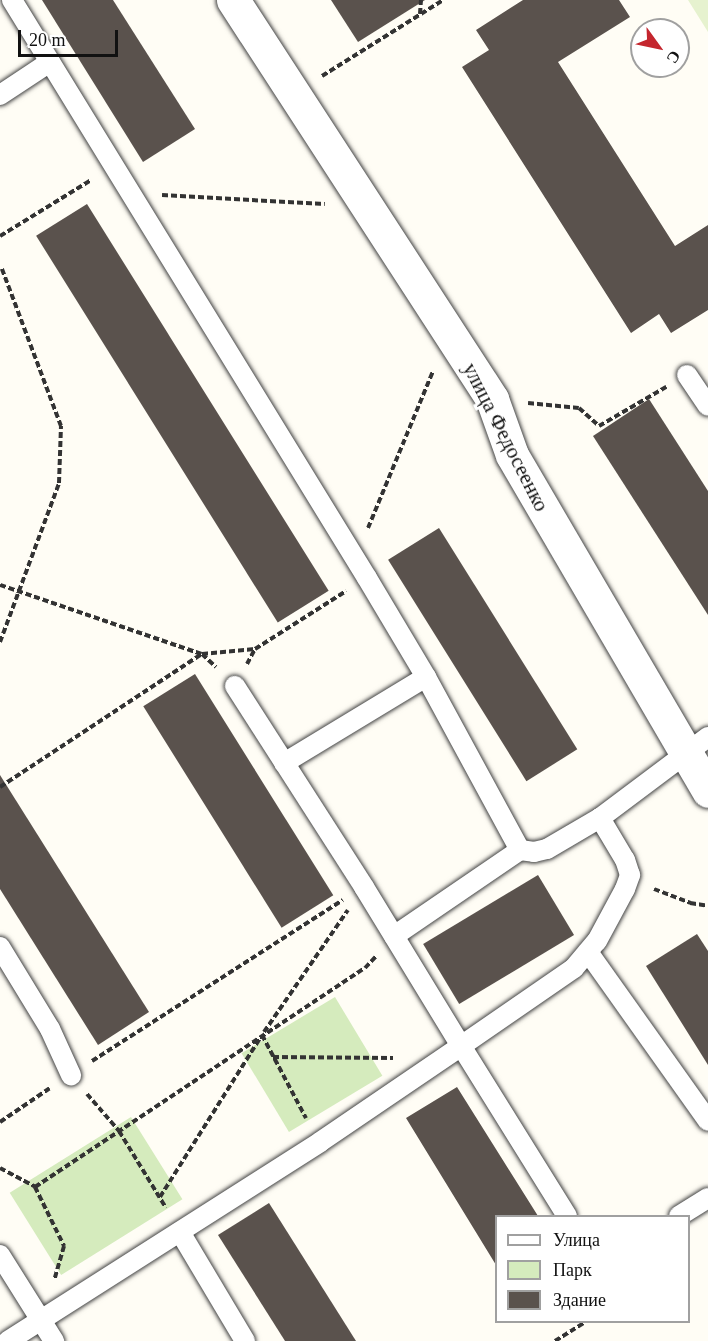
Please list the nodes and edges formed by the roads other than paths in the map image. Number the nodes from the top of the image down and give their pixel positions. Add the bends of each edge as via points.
1 (12, 0) edge
2 (233, 0) edge
3 (50, 62) junction
4 (0, 95) edge
5 (687, 375) road end
6 (708, 406) edge
7 (426, 677) junction
8 (236, 686) road end
9 (697, 744) edge
10 (284, 763) junction
11 (708, 791) edge
12 (600, 818) junction
13 (520, 850) junction
14 (394, 936) junction
15 (0, 946) edge
16 (588, 952) junction
17 (461, 1046) junction
18 (71, 1075) road end
19 (708, 1121) edge
20 (708, 1198) edge
21 (566, 1215) edge
22 (681, 1215) edge
23 (180, 1232) junction
24 (0, 1255) edge
25 (42, 1321) junction
26 (8, 1341) edge
27 (54, 1341) edge
28 (245, 1341) edge

1 - 3 lane
2 - 9 street, улица Федосеенко via 492,399 512,455
3 - 4 lane
3 - 7 lane
5 - 6 lane
7 - 10 lane
7 - 13 lane
8 - 10 lane
9 - 11 street, улица Федосеенко
9 - 12 lane
10 - 14 lane
12 - 13 lane via 547,849
12 - 16 lane via 630,875
13 - 14 lane
14 - 17 lane
15 - 18 lane via 50,1029
16 - 17 lane via 574,968
16 - 19 lane
17 - 21 lane
17 - 23 lane
20 - 22 lane
23 - 25 lane
23 - 28 lane
24 - 25 lane
25 - 26 lane
25 - 27 lane

